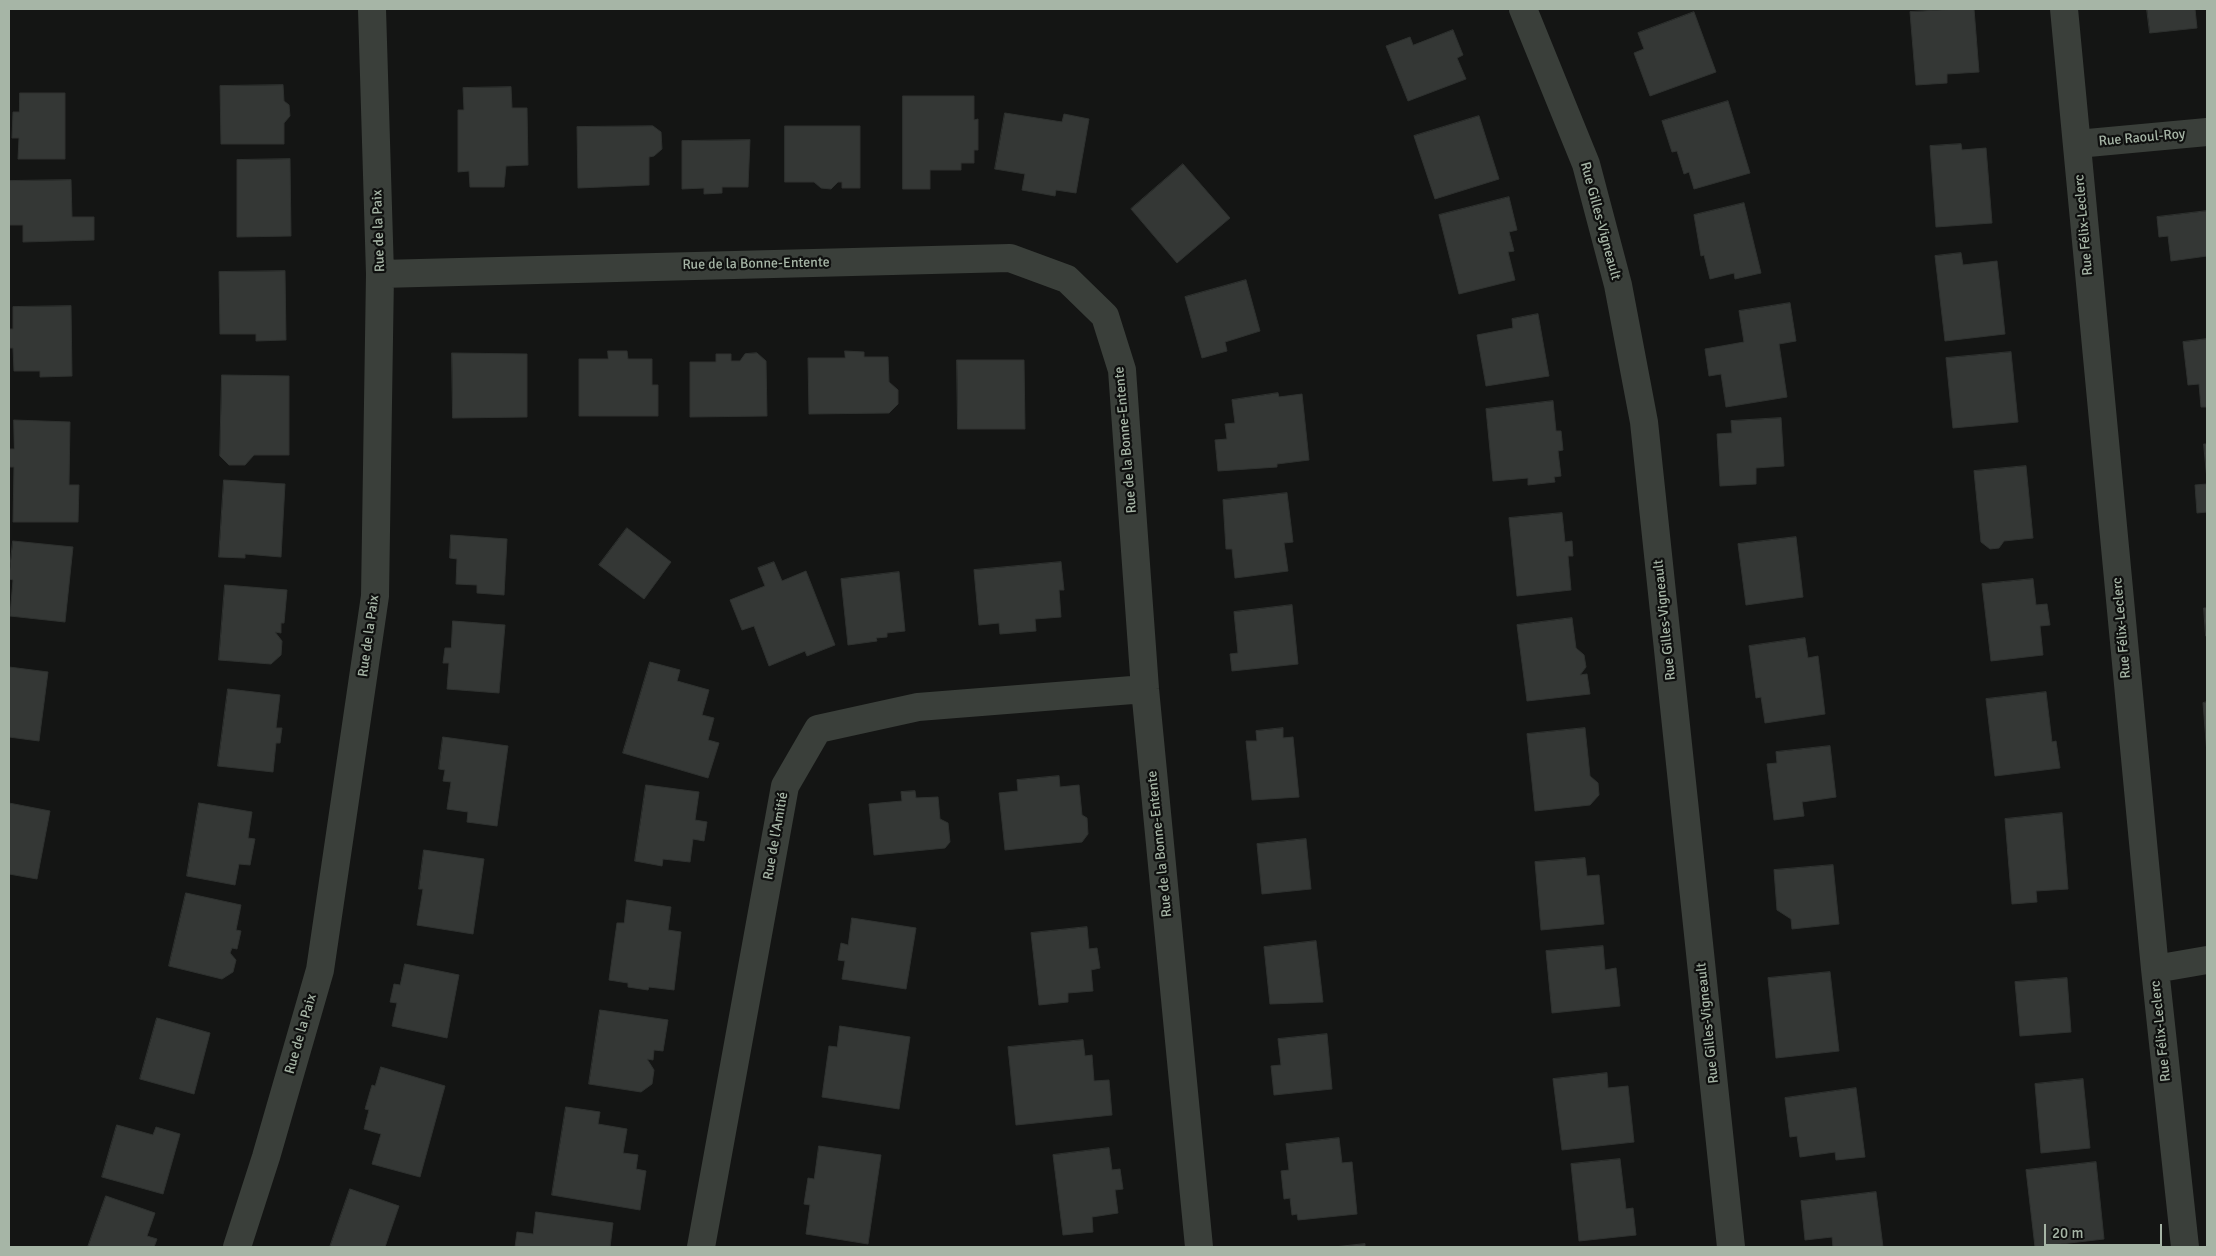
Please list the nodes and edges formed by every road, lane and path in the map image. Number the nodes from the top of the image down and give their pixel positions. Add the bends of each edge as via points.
1 (372, 9) edge
2 (1523, 9) edge
3 (2064, 9) edge
4 (2207, 132) edge
5 (2077, 144) junction
6 (380, 274) junction
7 (1145, 689) junction
8 (2207, 960) edge
9 (2155, 969) junction
10 (236, 1247) edge
11 (701, 1247) edge
12 (1199, 1247) edge
13 (1732, 1247) edge
14 (2185, 1247) edge

1 - 6 street, Rue de la Paix
2 - 13 street, Rue Gilles-Vigneault via 1586,164 1618,285 1644,422
3 - 5 street, Rue Félix-Leclerc
4 - 5 street, Rue Raoul-Roy
5 - 9 street, Rue Félix-Leclerc
6 - 7 street, Rue de la Bonne-Entente via 1010,258 1067,279 1104,316 1122,370
6 - 10 street, Rue de la Paix via 376,596 344,819 320,970 266,1157
7 - 11 street, Rue de l'Amitié via 918,707 818,729 785,786
7 - 12 street, Rue de la Bonne-Entente
8 - 9 street
9 - 14 street, Rue Félix-Leclerc

